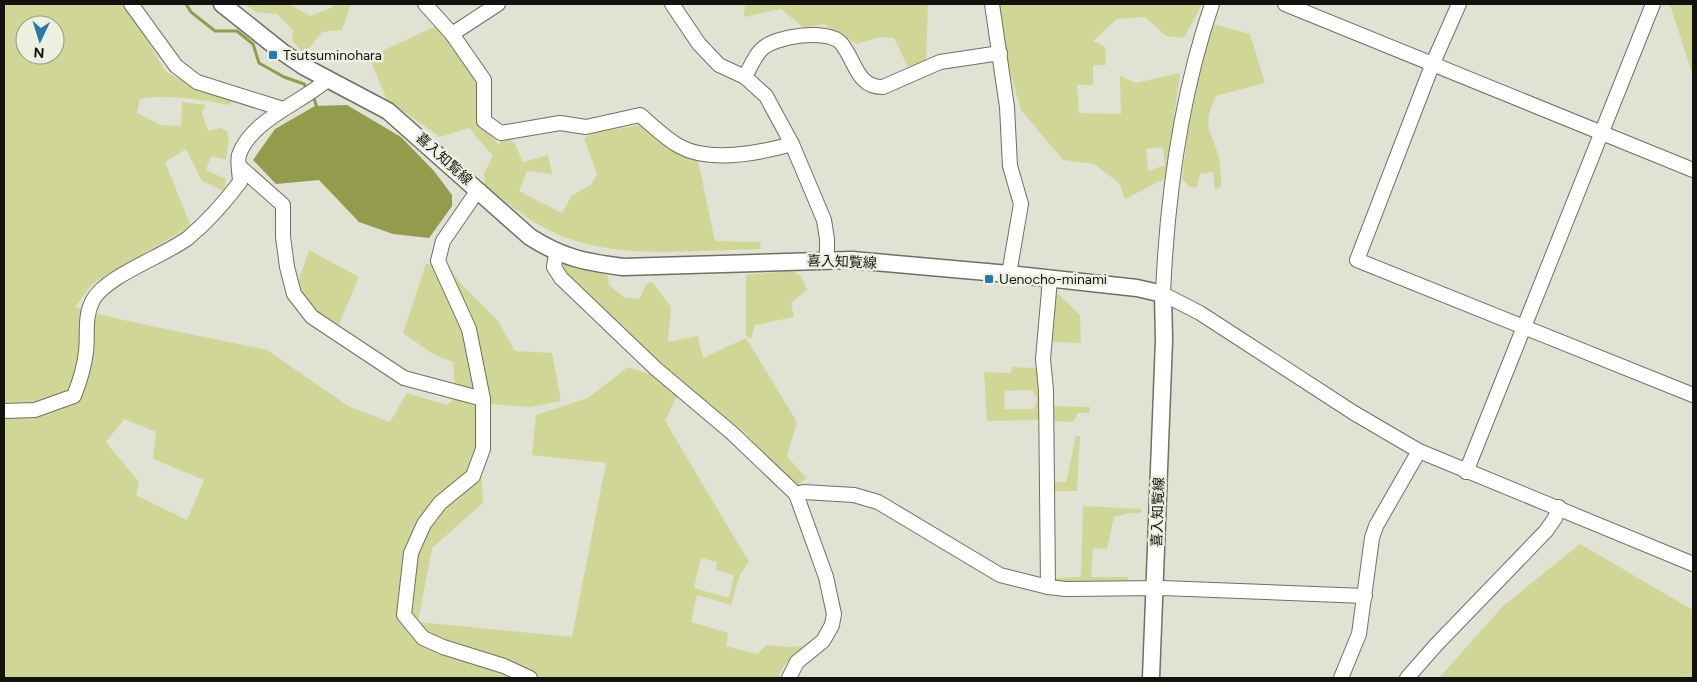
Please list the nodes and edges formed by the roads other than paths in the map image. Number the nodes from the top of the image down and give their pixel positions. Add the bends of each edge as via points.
1 (131, 4) edge
2 (222, 4) edge
3 (425, 4) edge
4 (498, 4) edge
5 (672, 4) edge
6 (992, 4) edge
7 (1212, 4) edge
8 (1285, 4) edge
9 (1459, 4) edge
10 (1653, 4) edge
11 (452, 34) junction
12 (1000, 53) junction
13 (1433, 63) junction
14 (745, 76) junction
15 (327, 80) junction
16 (283, 109) junction
17 (1603, 132) junction
18 (792, 144) junction
19 (239, 166) junction
20 (1693, 170) edge
21 (478, 190) junction
22 (556, 253) junction
23 (827, 260) junction
24 (1009, 274) junction
25 (1050, 279) junction
26 (1163, 294) junction
27 (1524, 329) junction
28 (1693, 395) edge
29 (483, 399) junction
30 (4, 411) edge
31 (1419, 451) junction
32 (1466, 472) junction
33 (796, 494) junction
34 (1559, 507) junction
35 (1693, 564) edge
36 (1048, 587) junction
37 (1155, 588) junction
38 (1365, 596) junction
39 (530, 678) edge
40 (789, 678) edge
41 (1151, 678) edge
42 (1341, 678) edge
43 (1407, 678) edge

1 - 16 street via 176,66 197,82
2 - 15 main road, 喜入知覧線 via 281,51
3 - 11 street
4 - 11 street
5 - 14 street via 699,44 719,65
6 - 12 street
7 - 26 street via 1190,75 1167,225
8 - 13 street
9 - 13 street
10 - 17 street
11 - 18 street via 484,80 484,121 501,133 560,123 586,127 640,115 680,146 705,155 763,152
12 - 14 street via 940,62 883,87 874,87 865,83 840,42 828,35 806,35 761,49
12 - 24 street via 1010,166 1021,204
13 - 17 street
13 - 27 street via 1357,260
14 - 18 street via 766,96
15 - 16 street
15 - 21 main road, 喜入知覧線 via 388,111
16 - 19 street via 255,130 239,156
17 - 20 street
17 - 27 street
18 - 23 street via 824,220 828,239
19 - 29 street via 283,205 287,267 294,294 312,317 404,378
19 - 30 street via 240,182 228,199 188,238 104,286 94,298 88,311 82,374 74,396 35,410
21 - 22 main road, 喜入知覧線 via 530,237
21 - 29 street via 442,241 438,262 469,329
22 - 23 main road, 喜入知覧線 via 589,263 661,268
22 - 33 street via 554,267 561,278 655,368 732,433
23 - 24 main road, 喜入知覧線
24 - 25 main road, 喜入知覧線
25 - 26 main road, 喜入知覧線 via 1137,288
25 - 36 street via 1042,359 1046,400
26 - 31 street via 1200,313 1354,413
26 - 37 main road, 喜入知覧線
27 - 28 street
27 - 32 street
29 - 39 street via 483,449 473,476 440,503 424,524 411,553 404,615 423,638
31 - 32 street
31 - 38 street via 1376,526
32 - 34 street
33 - 36 street via 854,495 878,502 1000,575
33 - 40 street via 826,577 834,614 823,641 798,662
34 - 35 street
34 - 43 street via 1546,531
36 - 37 street
37 - 38 street
37 - 41 main road, 喜入知覧線
38 - 42 street via 1359,634

